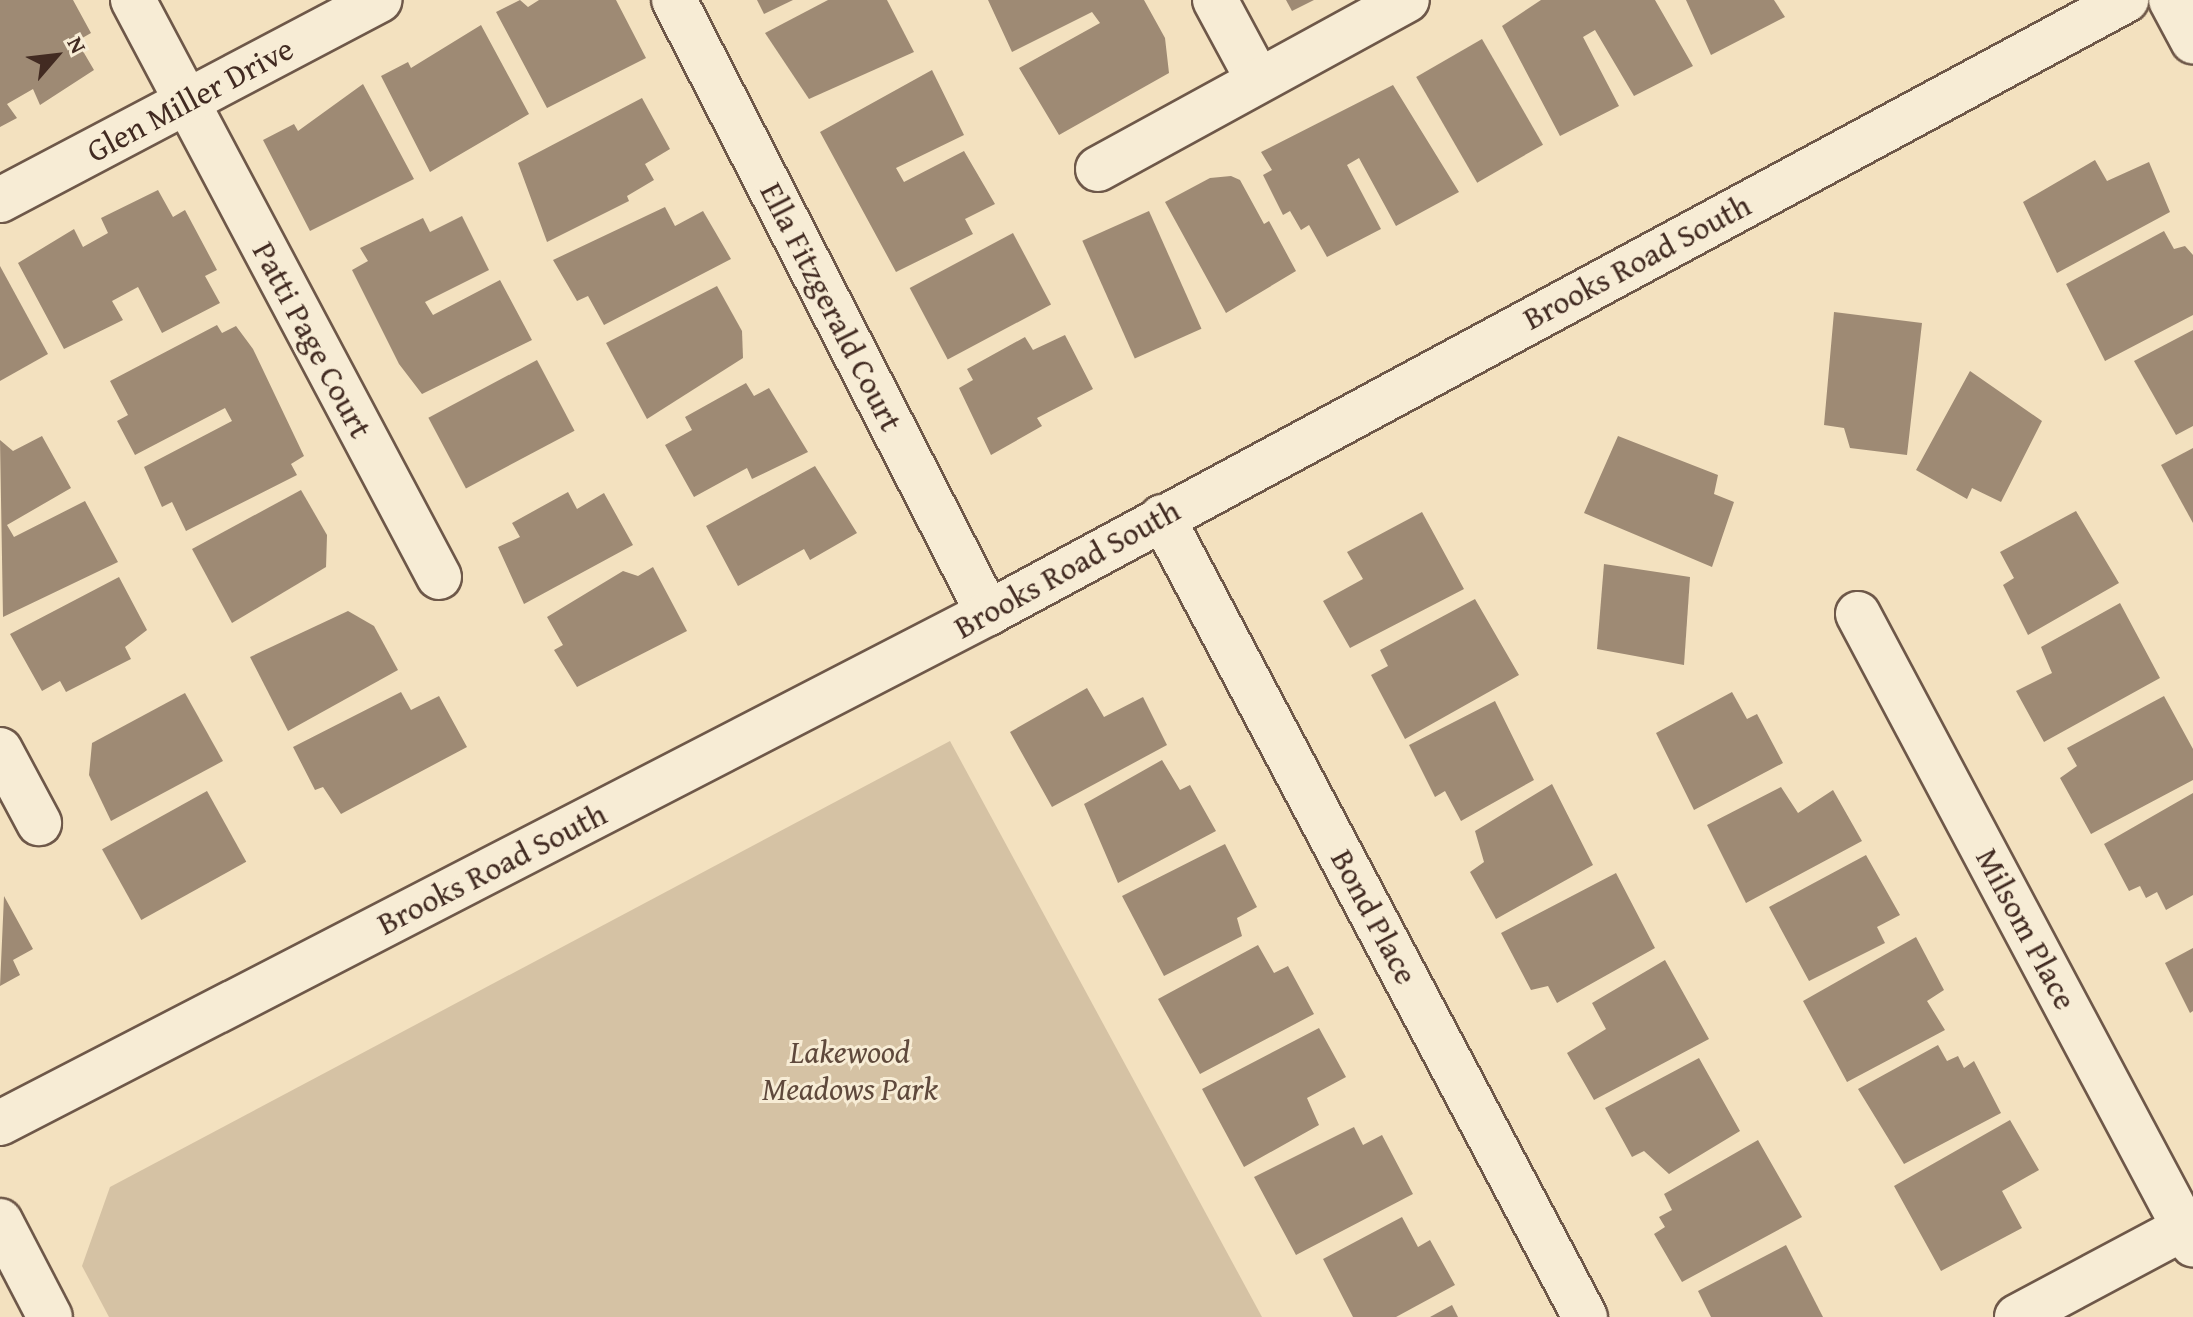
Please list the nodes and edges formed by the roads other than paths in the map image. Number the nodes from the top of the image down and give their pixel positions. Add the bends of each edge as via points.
1 (133, 0) edge
2 (379, 0) edge
3 (674, 0) edge
4 (1215, 0) edge
5 (1407, 0) edge
6 (2126, 0) edge
7 (2171, 0) edge
8 (2193, 41) edge
9 (1258, 80) junction
10 (185, 102) junction
11 (1098, 169) dead end
12 (0, 200) edge
13 (1162, 517) junction
14 (439, 577) dead end
15 (988, 613) junction
16 (1858, 614) dead end
17 (0, 750) edge
18 (39, 823) dead end
19 (0, 1123) edge
20 (0, 1221) edge
21 (2190, 1232) edge
22 (50, 1317) edge
23 (1585, 1317) edge
24 (2017, 1317) edge

1 - 10 street, Patti Page Court
2 - 10 street, Glen Miller Drive
3 - 15 street, Ella Fitzgerald Court
4 - 9 street
5 - 9 street
6 - 13 street, Brooks Road South
7 - 8 street
9 - 11 street
10 - 12 street, Glen Miller Drive
10 - 14 street, Patti Page Court
13 - 15 street, Brooks Road South
13 - 23 street, Bond Place
15 - 19 street, Brooks Road South
16 - 21 street, Milsom Place
17 - 18 street
20 - 22 street
21 - 24 street

